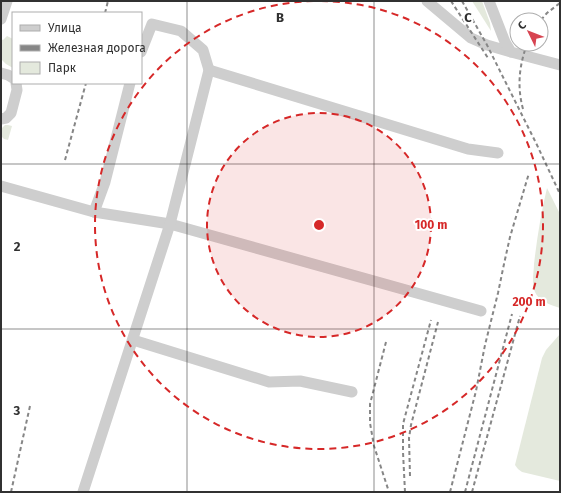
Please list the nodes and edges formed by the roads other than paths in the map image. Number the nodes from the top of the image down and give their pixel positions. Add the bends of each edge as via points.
1 (7, 1) edge
2 (427, 1) edge
3 (489, 1) edge
4 (1, 19) edge
5 (142, 49) edge
6 (509, 49) edge
7 (509, 51) edge
8 (511, 52) edge
9 (560, 65) edge
10 (209, 70) junction
11 (1, 73) edge
12 (12, 77) edge
13 (16, 84) edge
14 (130, 84) edge
15 (1, 119) edge
16 (498, 153) dead end
17 (1, 186) edge
18 (94, 212) junction
19 (170, 224) junction
20 (481, 310) dead end
21 (133, 340) junction
22 (352, 392) dead end
23 (83, 492) edge

1 - 4 street
2 - 7 street via 471,38
3 - 6 street
5 - 10 street via 152,24 181,30 203,50
8 - 9 street
10 - 16 street via 462,147
10 - 19 street
11 - 12 street
13 - 15 street via 11,113
14 - 18 street via 106,182
17 - 18 street
18 - 19 street
19 - 20 street
19 - 21 street
21 - 22 street via 269,382 300,381
21 - 23 street

